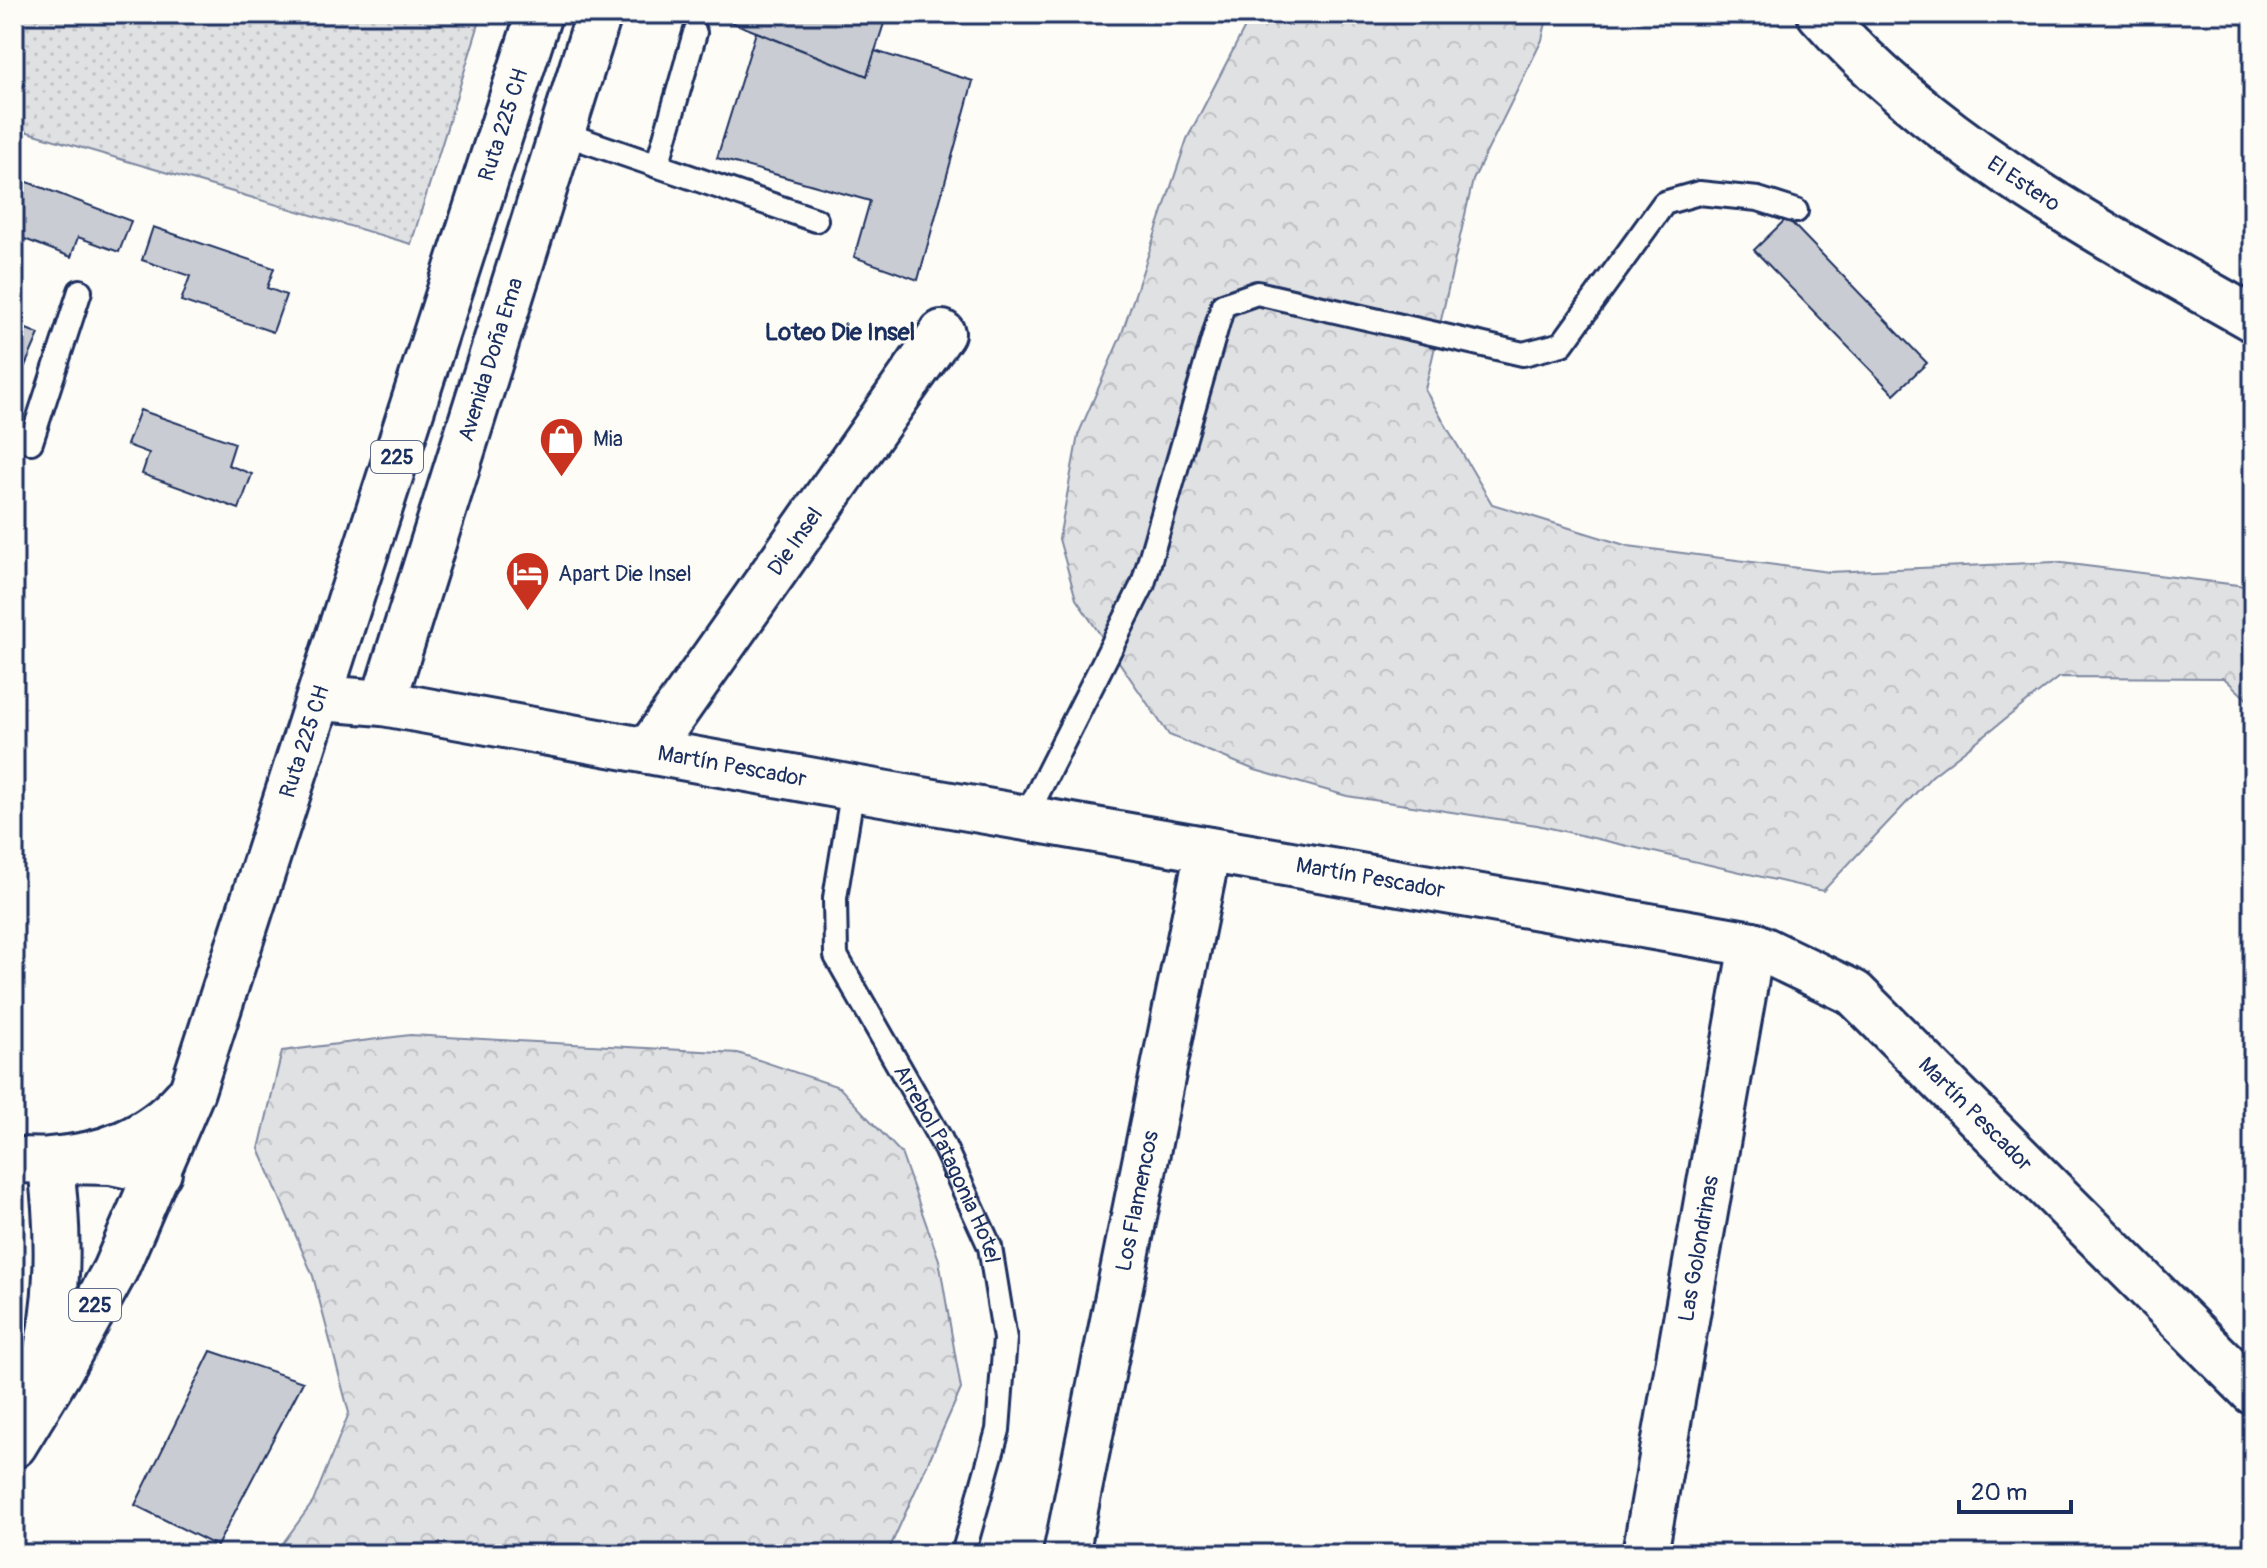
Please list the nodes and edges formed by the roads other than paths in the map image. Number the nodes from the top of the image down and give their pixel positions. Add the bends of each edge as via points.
1 (539, 14) edge
2 (599, 14) edge
3 (1820, 14) edge
4 (695, 33) dead end
5 (562, 133) junction
6 (657, 166) junction
7 (1796, 211) dead end
8 (816, 220) dead end
9 (80, 291) dead end
10 (2253, 319) edge
11 (942, 333) dead end
12 (14, 435) edge
13 (320, 698) junction
14 (383, 703) junction
15 (648, 751) junction
16 (853, 788) junction
17 (1025, 818) junction
18 (1208, 850) junction
19 (1752, 944) junction
20 (192, 1091) junction
21 (32, 1160) edge
22 (159, 1172) junction
23 (2253, 1392) edge
24 (18, 1438) edge
25 (963, 1554) edge
26 (1066, 1554) edge
27 (1645, 1554) edge

1 - 13 street, Ruta 225 CH / 225
2 - 5 street, Avenida Doña Ema
3 - 10 street, El Estero via 1924,112 2005,171
4 - 6 lane
5 - 6 lane
5 - 14 street, Avenida Doña Ema
6 - 8 lane
7 - 17 lane via 1758,199 1699,193 1664,203 1562,344 1523,354 1257,293 1223,305 1143,584
9 - 12 lane via 31,442
11 - 15 street, Die Insel
13 - 14 street, Martín Pescador
13 - 20 street, Ruta 225 CH / 225
14 - 15 street, Martín Pescador
15 - 16 street, Martín Pescador
16 - 17 street, Martín Pescador
16 - 25 lane, Arrebol Patagonia Hotel via 835,898 836,956 941,1140 990,1247 1005,1339 998,1430
17 - 18 street, Martín Pescador
18 - 19 street, Martín Pescador
18 - 26 street, Los Flamencos
19 - 23 street, Martín Pescador via 1854,993
19 - 27 street, Las Golondrinas
20 - 21 street via 131,1141 105,1152
20 - 22 street, Ruta 225 CH / 225
21 - 22 street via 111,1162
21 - 24 street via 57,1208 59,1258 40,1377
22 - 24 street, Ruta 225 CH / 225 via 115,1270

